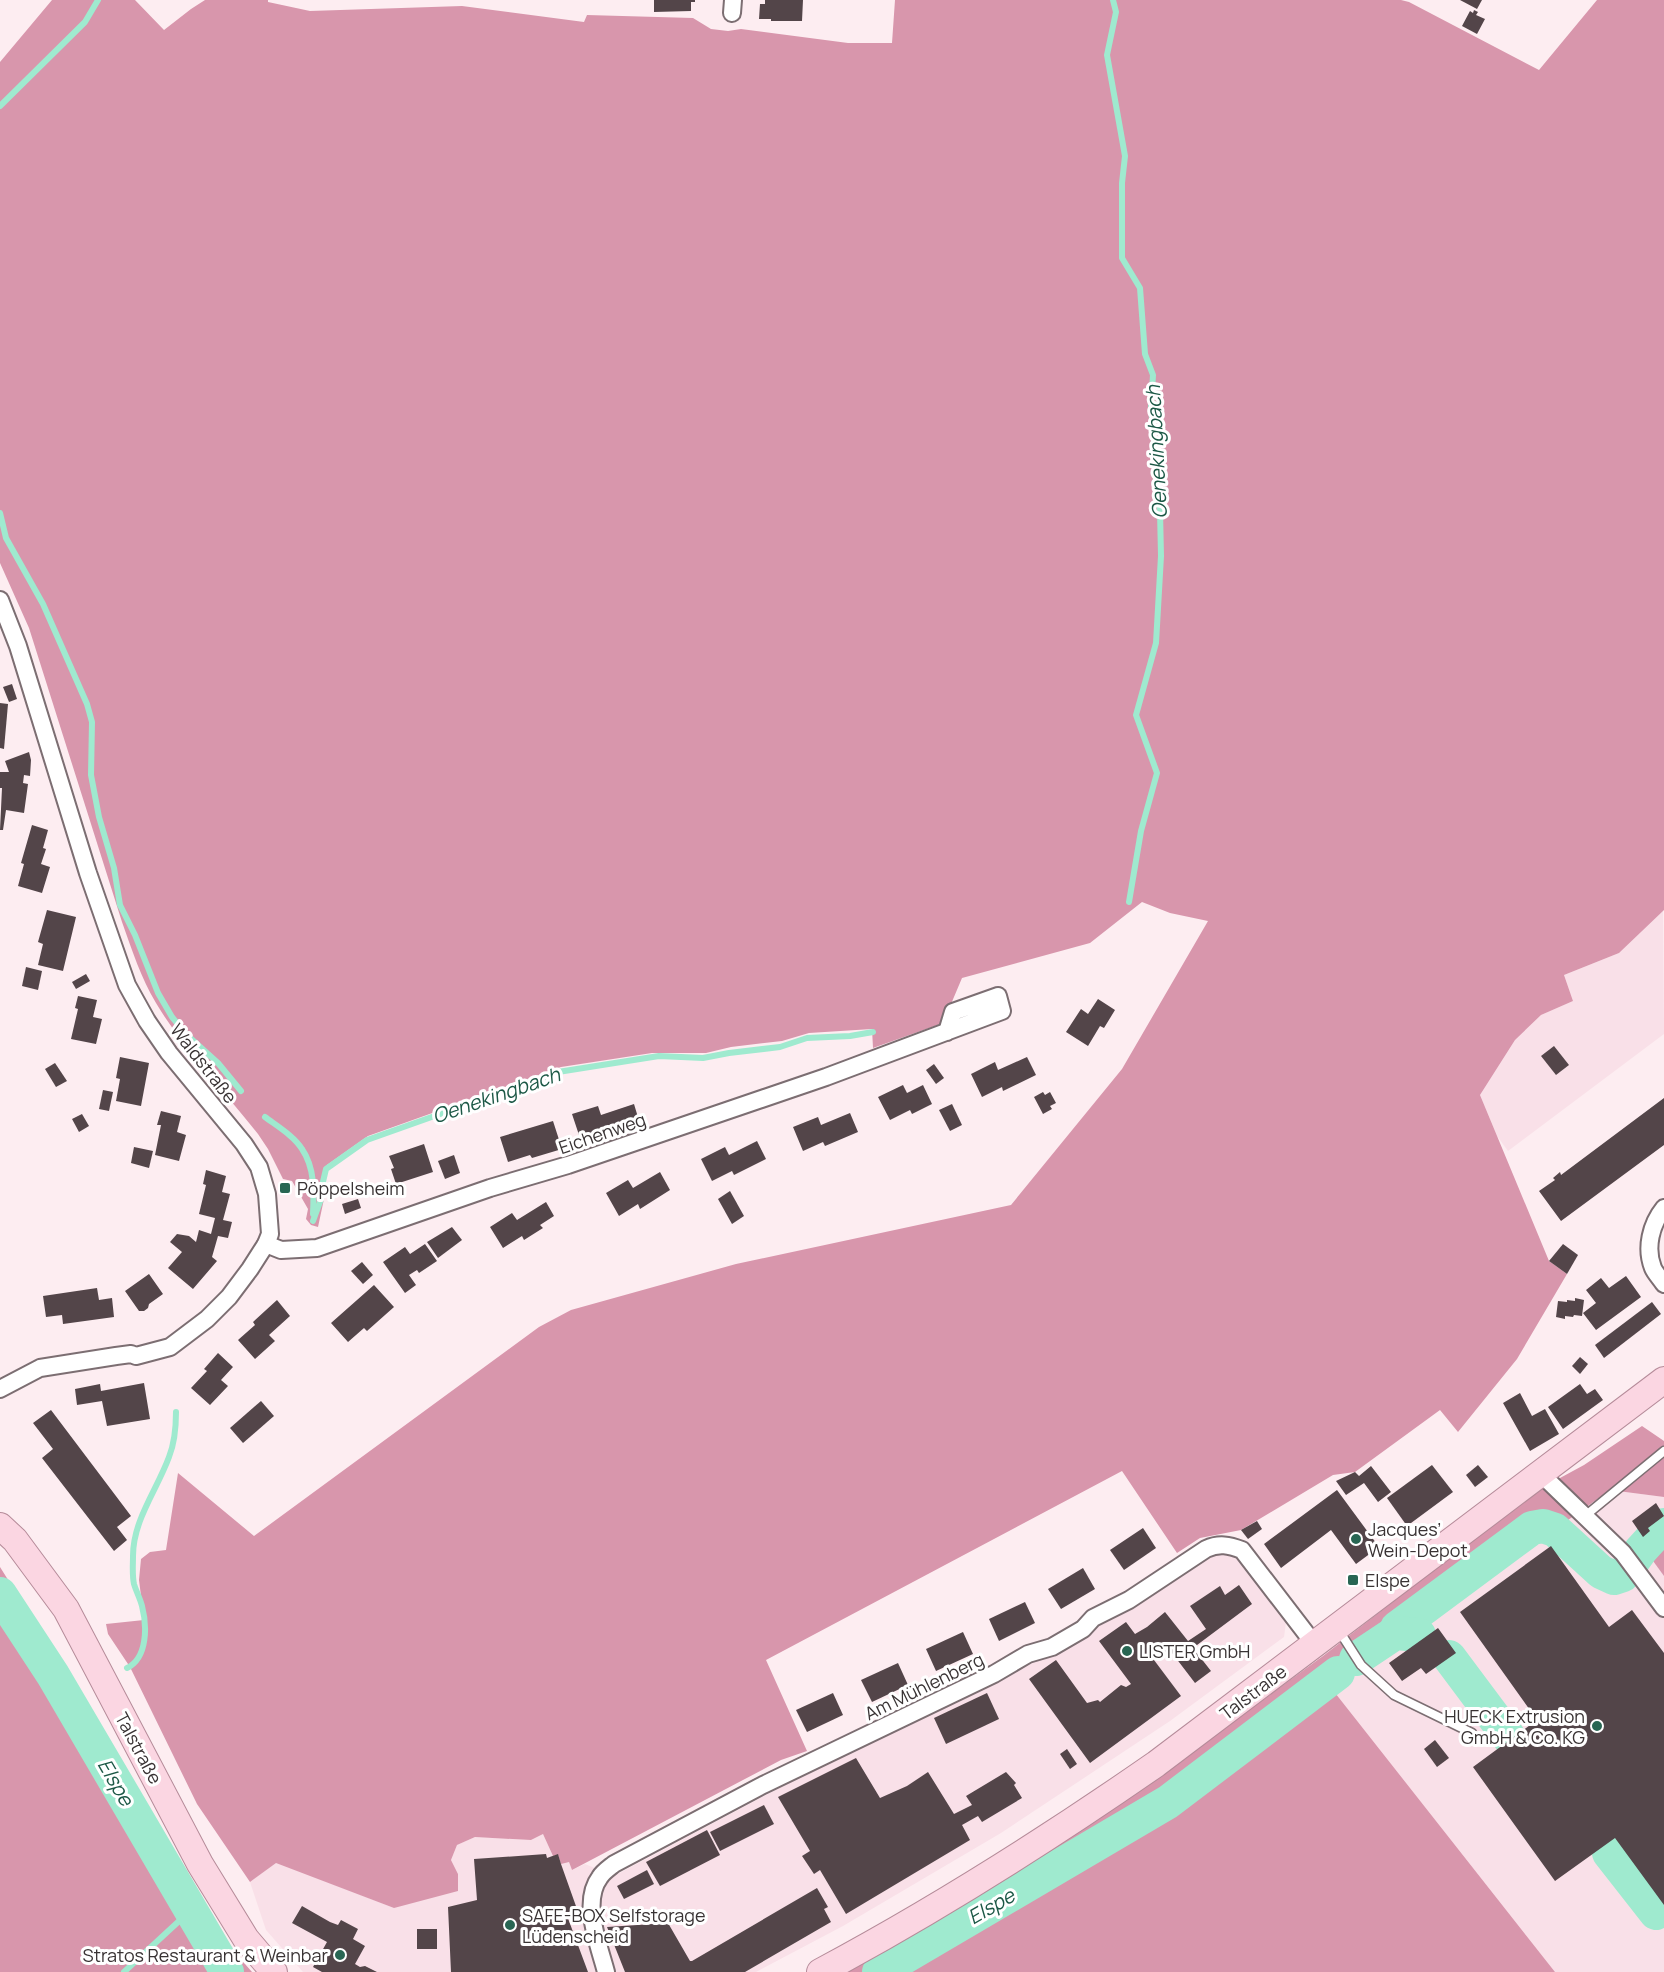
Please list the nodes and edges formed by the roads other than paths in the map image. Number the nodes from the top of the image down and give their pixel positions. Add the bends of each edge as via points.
1 (0, 600) edge
2 (947, 1032) dead end
3 (1664, 1208) edge
4 (266, 1244) junction
5 (1664, 1284) edge
6 (1664, 1380) edge
7 (0, 1389) edge
8 (1664, 1451) edge
9 (1540, 1473) junction
10 (1586, 1516) junction
11 (0, 1526) edge
12 (1664, 1608) edge
13 (1338, 1629) junction
14 (1314, 1645) junction
15 (1472, 1733) dead end
16 (274, 1972) edge
17 (606, 1972) edge
18 (820, 1972) edge

1 - 4 street, Waldstraße via 127,985 169,1053 259,1167 270,1214
2 - 4 street, Eichenweg via 826,1077 317,1248 281,1250
3 - 5 street via 1653,1225 1650,1240 1653,1268
4 - 7 street, Waldstraße via 229,1296 207,1319 170,1347 136,1356 40,1368
6 - 9 main road, Talstraße
8 - 10 lane
9 - 10 street
9 - 13 main road, Talstraße
10 - 12 street via 1623,1553
11 - 16 main road, Talstraße via 15,1540 66,1609 200,1864 246,1939
13 - 14 main road, Talstraße
13 - 15 lane via 1361,1665 1394,1695
14 - 17 street, Am Mühlenberg via 1242,1550 1229,1545 1206,1549 1052,1647 1028,1654 763,1785 614,1864 598,1878 593,1897 592,1922
14 - 18 main road, Talstraße via 1096,1806 936,1906

